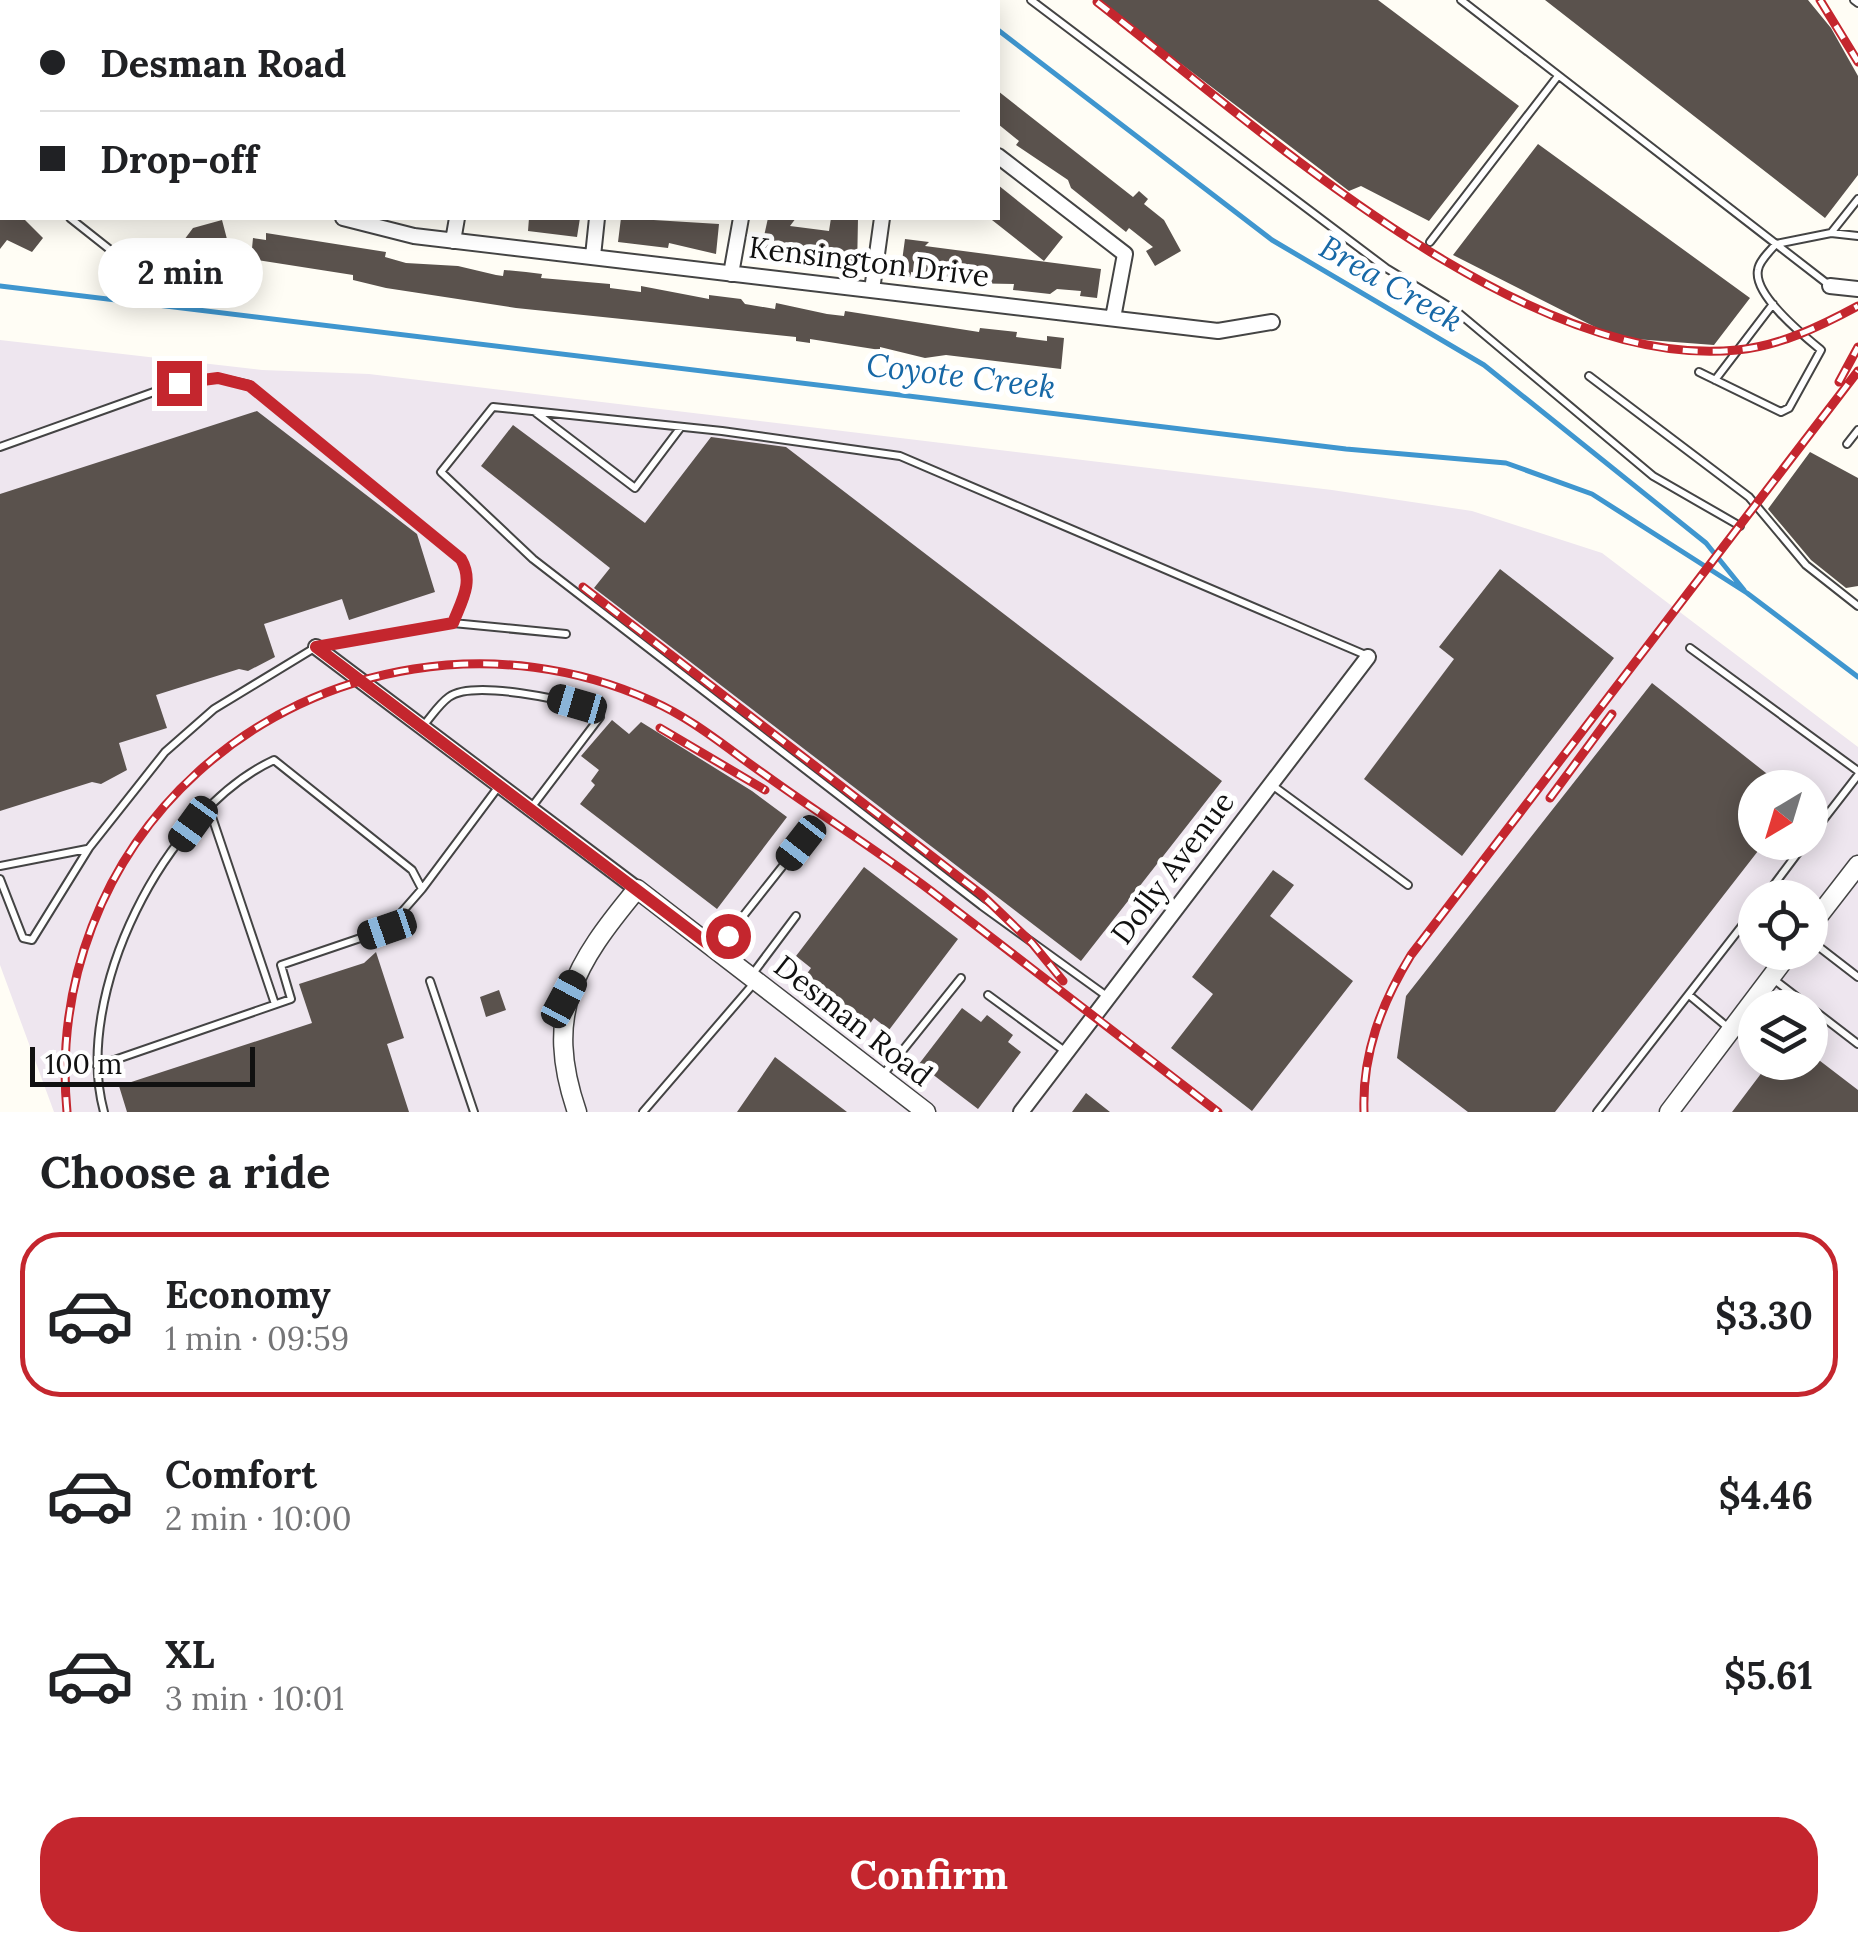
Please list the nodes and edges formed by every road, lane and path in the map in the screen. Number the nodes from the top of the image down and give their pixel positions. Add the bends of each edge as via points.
1 (1031, 0) edge
2 (1461, 0) edge
3 (1558, 76) junction
4 (1000, 158) edge
5 (1858, 199) edge
6 (72, 220) edge
7 (353, 220) edge
8 (457, 220) edge
9 (597, 220) edge
10 (741, 220) edge
11 (882, 220) edge
12 (1831, 233) junction
13 (1858, 236) edge
14 (453, 241) junction
15 (1430, 242) dead end
16 (1776, 244) junction
17 (593, 256) junction
18 (731, 274) junction
19 (142, 276) dead end
20 (1830, 286) joint
21 (1858, 289) edge
22 (872, 290) junction
23 (1773, 304) junction
24 (1113, 318) junction
25 (1272, 322) dead end
26 (1698, 372) dead end
27 (1588, 376) dead end
28 (1715, 380) junction
29 (534, 411) junction
30 (682, 426) junction
31 (1858, 430) edge
32 (1847, 444) dead end
33 (0, 447) edge
34 (1740, 526) dead end
35 (1858, 606) edge
36 (453, 623) junction
37 (566, 634) dead end
38 (316, 647) junction
39 (1690, 648) dead end
40 (1368, 656) joint
41 (422, 728) junction
42 (1858, 773) edge
43 (1271, 784) junction
44 (499, 786) junction
45 (209, 808) junction
46 (530, 809) junction
47 (1828, 813) edge
48 (801, 843) dead end
49 (88, 848) junction
50 (1793, 860) edge
51 (1858, 865) edge
52 (0, 866) edge
53 (0, 880) edge
54 (1778, 880) edge
55 (1408, 885) dead end
56 (636, 888) junction
57 (422, 889) junction
58 (1828, 904) edge
59 (796, 916) dead end
60 (1738, 932) edge
61 (716, 950) junction
62 (1828, 954) edge
63 (1777, 970) edge
64 (1858, 976) edge
65 (961, 978) dead end
66 (1771, 978) junction
67 (753, 979) junction
68 (430, 980) dead end
69 (988, 994) dead end
70 (1689, 995) junction
71 (1109, 998) junction
72 (275, 1004) junction
73 (1732, 1030) junction
74 (1858, 1044) edge
75 (1067, 1053) junction
76 (97, 1066) junction
77 (881, 1077) junction
78 (104, 1112) edge
79 (474, 1112) edge
80 (578, 1112) edge
81 (643, 1112) edge
82 (926, 1112) edge
83 (1022, 1112) edge
84 (1596, 1112) edge
85 (1669, 1112) edge

1 - 34 lane via 1386,268 1455,310 1654,476
2 - 3 lane
3 - 15 lane
3 - 16 lane
4 - 24 street via 1125,254
5 - 12 lane
6 - 19 lane
7 - 14 street, Kensington Drive
8 - 14 street
9 - 17 street
10 - 18 street
11 - 22 street
12 - 13 lane
12 - 16 lane
14 - 17 street, Kensington Drive
16 - 20 lane
16 - 23 lane via 1758,267
17 - 18 street, Kensington Drive
18 - 22 street, Kensington Drive
20 - 21 street
22 - 24 street, Kensington Drive
23 - 28 lane
23 - 28 lane via 1822,350 1789,408 1781,412
24 - 25 street, Kensington Drive via 1218,331
26 - 28 lane
27 - 35 lane via 1750,498 1806,565
29 - 30 lane
29 - 30 lane via 635,488
29 - 71 lane via 493,406 441,472 533,559
30 - 40 lane via 900,456
31 - 32 lane
33 - 36 lane via 179,383 218,378 250,386 461,559 468,588
36 - 37 lane
36 - 38 lane
38 - 41 street, Desman Road
38 - 49 lane via 214,709 165,752
39 - 42 lane
40 - 43 street, Dolly Avenue
41 - 44 street, Desman Road
41 - 46 lane via 451,695 466,692 526,693 596,709 600,717
42 - 47 lane
43 - 55 lane
43 - 71 street, Dolly Avenue
44 - 46 street, Desman Road
44 - 57 lane
45 - 57 lane via 274,760 412,870
45 - 72 lane
45 - 76 lane via 132,917 95,1040
46 - 56 street, Desman Road
48 - 61 lane
49 - 52 lane
49 - 53 lane via 32,940 15,924
50 - 54 lane
51 - 58 street
56 - 61 street, Desman Road
56 - 80 street via 598,936 564,999 567,1083
57 - 72 lane via 387,929 281,965 291,999
59 - 67 lane
60 - 70 lane
61 - 67 street, Desman Road
62 - 64 lane
63 - 66 street
65 - 77 lane
66 - 73 street
66 - 74 lane
67 - 77 street, Desman Road
67 - 81 lane
68 - 79 lane
69 - 75 lane
70 - 73 lane
70 - 84 lane
71 - 75 street, Dolly Avenue
72 - 76 lane
73 - 85 street
75 - 83 street, Dolly Avenue
76 - 78 lane
77 - 82 street, Desman Road

